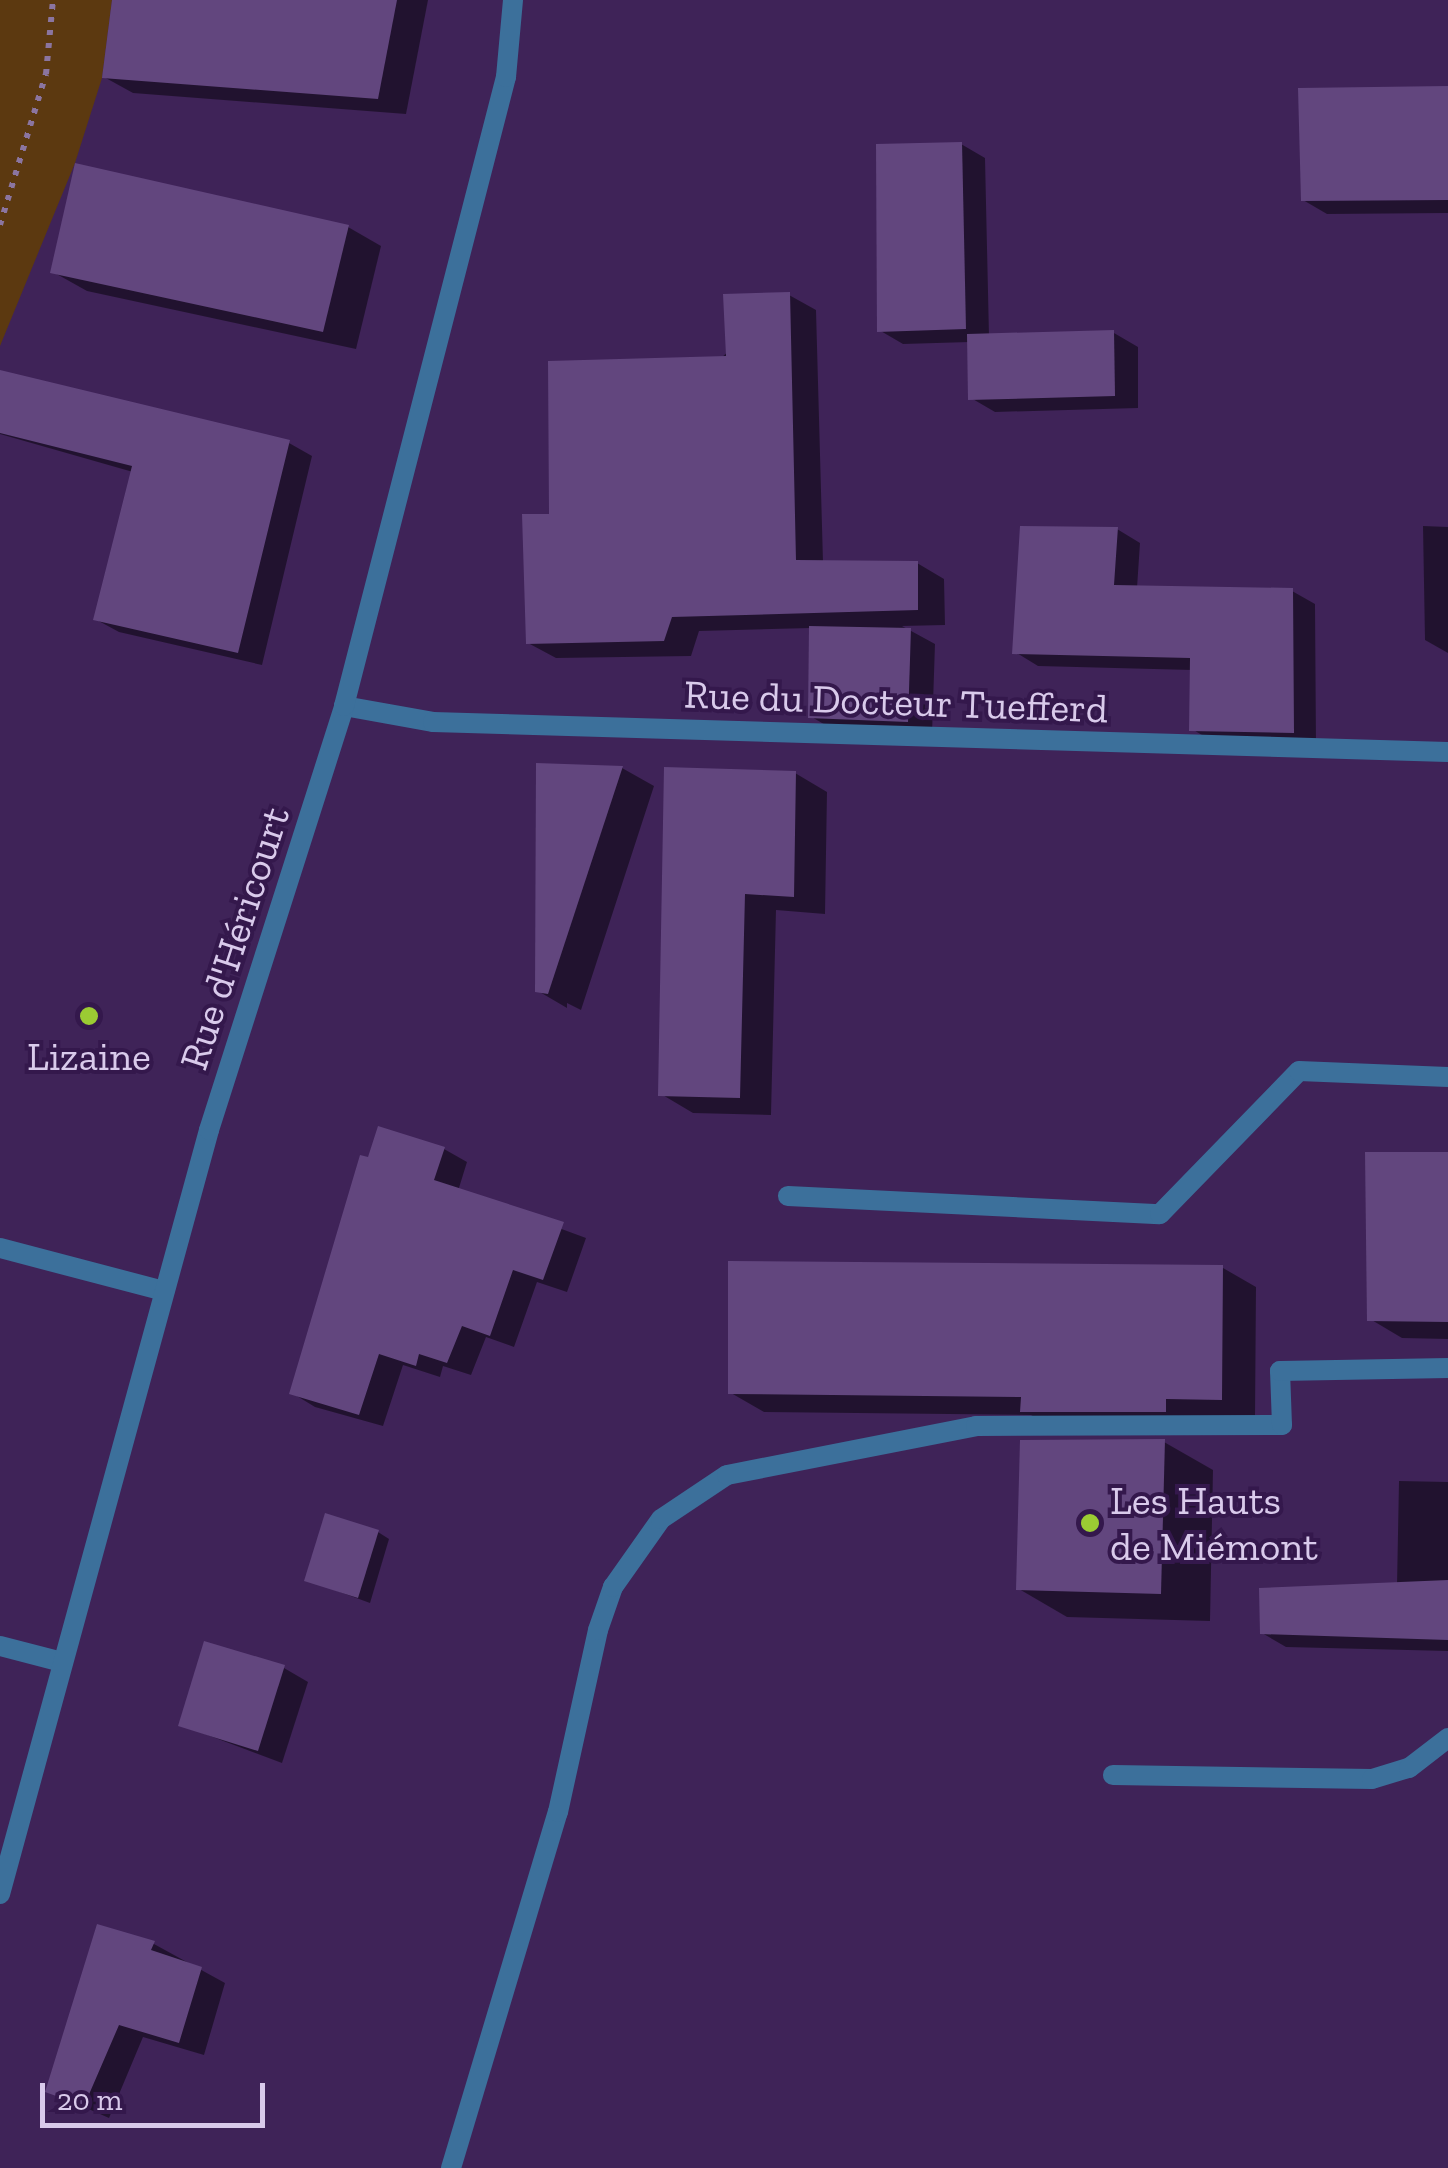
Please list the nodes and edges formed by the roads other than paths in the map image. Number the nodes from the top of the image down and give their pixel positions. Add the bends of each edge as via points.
1 (513, 0) edge
2 (344, 706) junction
3 (1448, 752) edge
4 (1448, 1077) edge
5 (788, 1196) dead end
6 (0, 1248) edge
7 (164, 1290) junction
8 (1448, 1368) edge
9 (0, 1646) edge
10 (62, 1662) junction
11 (1448, 1738) edge
12 (1113, 1776) dead end
13 (0, 1894) edge
14 (451, 2168) edge

1 - 2 street, Rue d'Héricourt via 506,77
2 - 3 street, Rue du Docteur Tuefferd via 433,722
2 - 7 street, Rue d'Héricourt
4 - 5 street via 1299,1070 1160,1214
6 - 7 street
7 - 10 street, Rue d'Héricourt
8 - 14 street via 1280,1371 1282,1425 976,1426 727,1475 661,1519 612,1588 598,1630 558,1812
9 - 10 street
10 - 13 street, Rue d'Héricourt
11 - 12 street via 1409,1768 1372,1780

